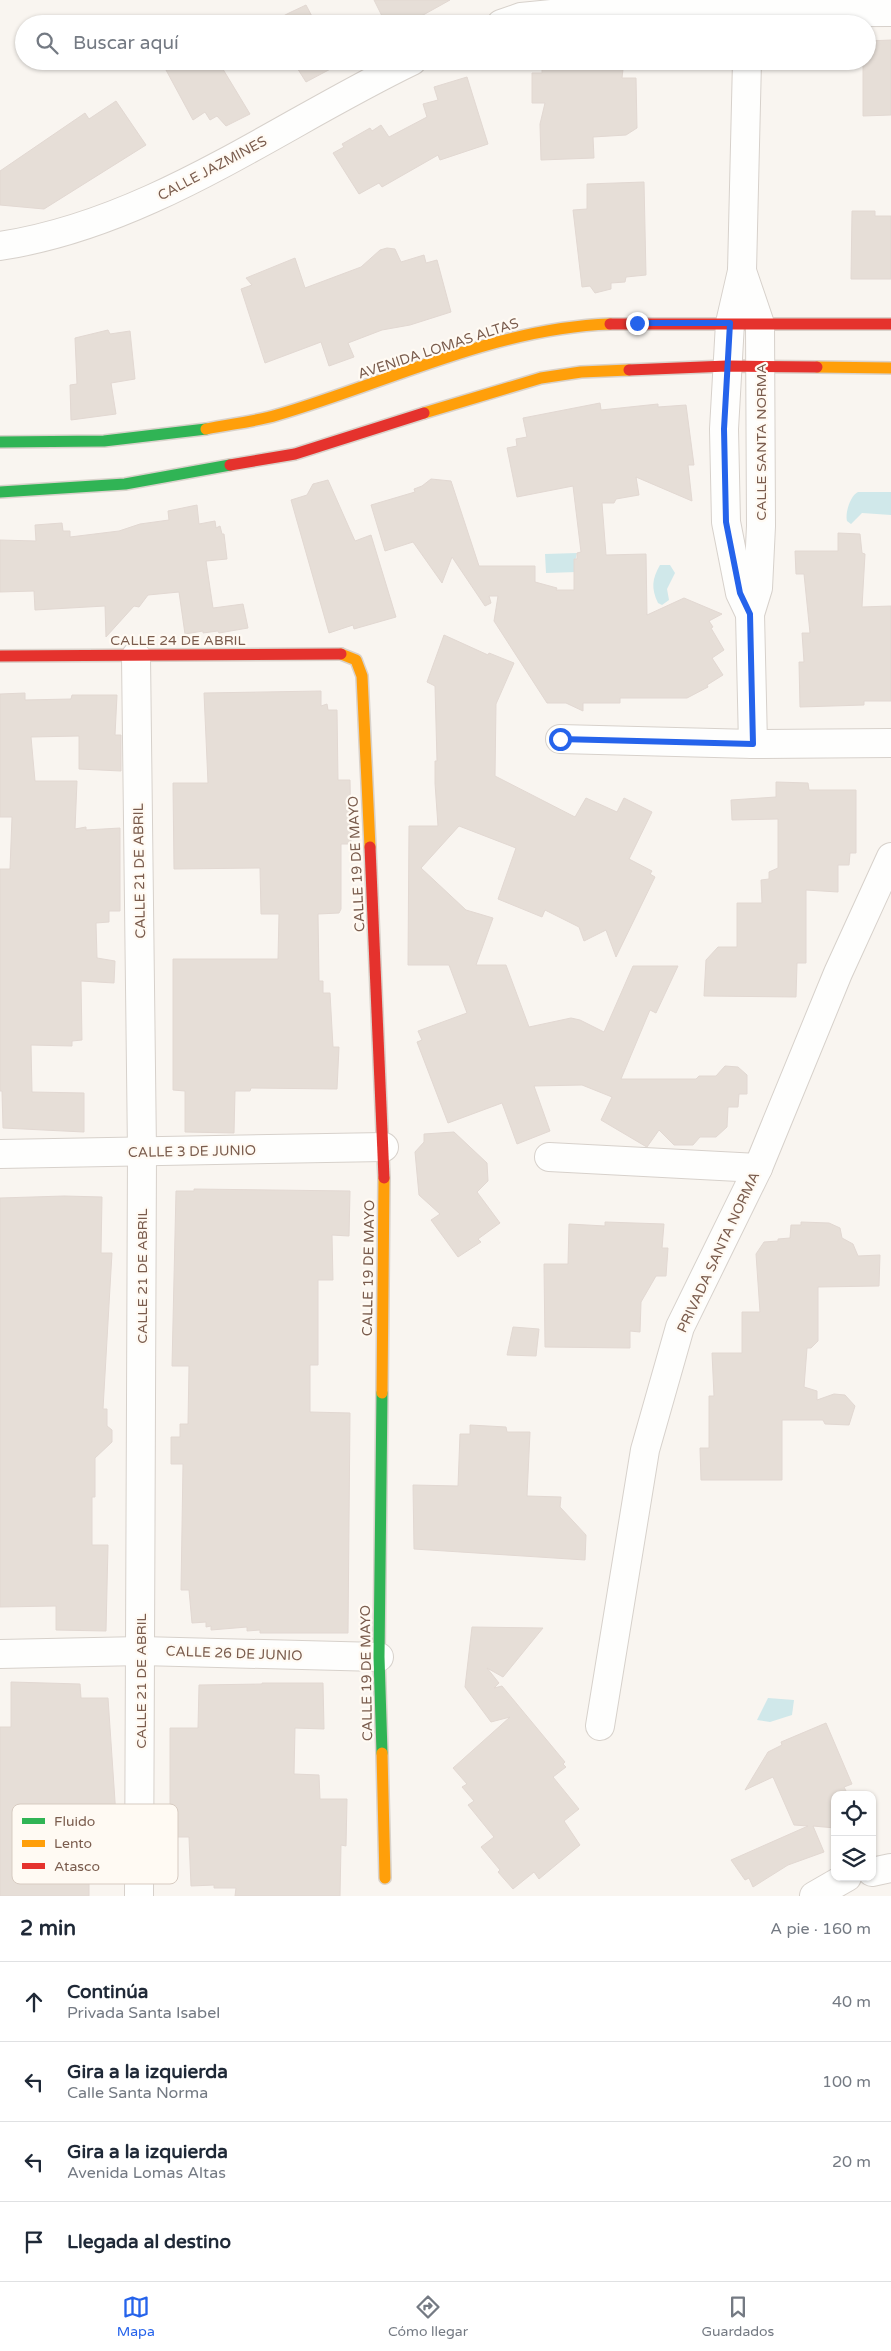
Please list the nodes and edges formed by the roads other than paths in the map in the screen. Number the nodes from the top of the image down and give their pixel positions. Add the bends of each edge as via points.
1 (891, 12) edge
2 (545, 15) edge
3 (636, 15) edge
4 (820, 15) edge
5 (395, 70) edge
6 (747, 70) edge
7 (0, 246) edge
8 (742, 271) junction
9 (730, 323) junction
10 (760, 324) junction
11 (891, 324) edge
12 (727, 366) junction
13 (761, 368) junction
14 (891, 368) edge
15 (0, 442) edge
16 (0, 492) edge
17 (726, 512) junction
18 (761, 513) junction
19 (750, 614) junction
20 (0, 656) edge
21 (136, 656) junction
22 (356, 660) joint
23 (560, 739) dead end
24 (891, 743) edge
25 (753, 744) junction
26 (891, 857) edge
27 (384, 1148) junction
28 (142, 1152) junction
29 (0, 1154) edge
30 (549, 1157) dead end
31 (758, 1168) junction
32 (141, 1651) junction
33 (0, 1654) edge
34 (379, 1657) junction
35 (600, 1726) dead end
36 (140, 1804) edge
37 (891, 1868) edge
38 (876, 1871) edge
39 (385, 1878) dead end
40 (840, 1881) edge
41 (814, 1896) edge

1 - 4 street
2 - 3 street
5 - 7 street, CALLE JAZMINES via 151,201 22,243
6 - 8 street, CALLE SANTA NORMA
8 - 9 street, CALLE SANTA NORMA
8 - 10 street, CALLE SANTA NORMA
9 - 10 main road, AVENIDA LOMAS ALTAS
9 - 12 street, CALLE SANTA NORMA
9 - 15 main road, AVENIDA LOMAS ALTAS via 593,324 545,331 502,340 275,416 104,442
10 - 11 main road, AVENIDA LOMAS ALTAS
10 - 13 street, CALLE SANTA NORMA
12 - 13 main road
12 - 16 main road via 581,372 540,378 295,454 125,484
12 - 17 street, CALLE SANTA NORMA via 724,429
13 - 14 main road
13 - 18 street, CALLE SANTA NORMA
17 - 18 street
17 - 19 street, CALLE SANTA NORMA via 733,564 740,593
18 - 19 street, CALLE SANTA NORMA via 758,588
19 - 25 street, CALLE SANTA NORMA
20 - 21 main road, CALLE 24 DE ABRIL
21 - 22 main road, CALLE 24 DE ABRIL via 342,654
21 - 28 street, CALLE 21 DE ABRIL
22 - 27 main road, CALLE 19 DE MAYO via 362,676
23 - 25 street
24 - 25 street
26 - 31 street, PRIVADA SANTA NORMA via 838,973
27 - 28 street, CALLE 3 DE JUNIO
27 - 34 main road, CALLE 19 DE MAYO
28 - 29 street, CALLE 3 DE JUNIO
28 - 32 street, CALLE 21 DE ABRIL
30 - 31 street
31 - 35 street, PRIVADA SANTA NORMA via 680,1327 645,1450
32 - 33 street, CALLE 26 DE JUNIO
32 - 34 street, CALLE 26 DE JUNIO
32 - 36 street, CALLE 21 DE ABRIL
34 - 39 main road, CALLE 19 DE MAYO
37 - 38 street
40 - 41 street

